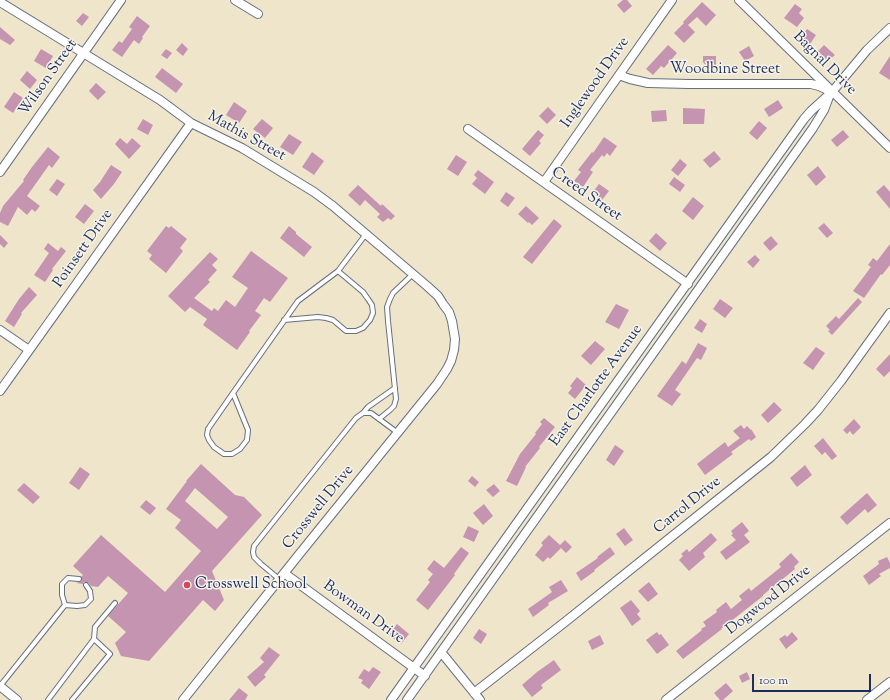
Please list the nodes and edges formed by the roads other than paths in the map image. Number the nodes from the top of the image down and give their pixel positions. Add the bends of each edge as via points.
1 (121, 0) edge
2 (235, 0) edge
3 (672, 0) edge
4 (739, 0) edge
5 (0, 2) edge
6 (258, 14) dead end
7 (890, 28) edge
8 (83, 53) junction
9 (619, 75) junction
10 (832, 92) junction
11 (191, 123) junction
12 (468, 129) dead end
13 (890, 148) edge
14 (0, 172) edge
15 (544, 182) junction
16 (366, 234) junction
17 (338, 271) junction
18 (413, 274) junction
19 (688, 284) junction
20 (890, 313) edge
21 (284, 320) junction
22 (453, 325) joint
23 (0, 330) edge
24 (29, 350) junction
25 (395, 388) junction
26 (0, 391) edge
27 (233, 393) junction
28 (363, 414) junction
29 (379, 419) junction
30 (398, 433) junction
31 (890, 523) edge
32 (282, 576) junction
33 (79, 579) dead end
34 (86, 585) dead end
35 (115, 603) dead end
36 (65, 605) junction
37 (94, 639) junction
38 (441, 652) junction
39 (414, 668) junction
40 (424, 676) junction
41 (890, 682) edge
42 (0, 686) edge
43 (474, 693) junction
44 (17, 700) edge
45 (48, 700) edge
46 (72, 700) edge
47 (183, 700) edge
48 (391, 700) edge
49 (407, 700) edge
50 (480, 700) edge
51 (666, 700) edge
52 (867, 700) edge

1 - 8 street, Wilson Street
2 - 6 street
3 - 9 street, Inglewood Drive
4 - 10 street, Bagnal Drive
5 - 8 street, Mathis Street
7 - 10 street, East Charlotte Avenue
8 - 11 street, Mathis Street via 160,100
8 - 14 street, Wilson Street
9 - 10 street, Woodbine Street via 648,83 811,84
9 - 15 street, Inglewood Drive
10 - 13 street, Bagnal Drive
10 - 19 street, East Charlotte Avenue via 804,119
10 - 38 street, East Charlotte Avenue via 813,128
11 - 16 street, Mathis Street via 242,148 314,192
11 - 24 street, Poinsett Drive
12 - 15 street, Creed Street
15 - 19 street, Creed Street
16 - 17 lane
16 - 18 street, Mathis Street
17 - 21 lane via 298,300
17 - 21 lane via 363,292 372,305 373,313 363,328 356,331 346,330 334,320 326,318
18 - 22 street, Mathis Street via 438,296 449,312
18 - 25 lane via 393,293 387,307
19 - 39 street, East Charlotte Avenue
20 - 43 street, Carrol Drive via 818,410 771,457
21 - 27 lane
22 - 30 street, Crosswell Drive via 454,350 447,369
23 - 24 street
24 - 26 street, Poinsett Drive
25 - 28 lane via 368,407
25 - 29 lane via 394,406
27 - 27 lane via 208,429 207,435 214,447 224,454 232,454 247,440 248,430
28 - 29 lane via 370,413
28 - 32 lane via 356,418 254,546 254,557
29 - 30 lane
30 - 32 street, Crosswell Drive
31 - 51 street, Dogwood Drive
32 - 39 street, Bowman Drive
32 - 47 street, Crosswell Drive
33 - 36 lane via 68,578 62,584
34 - 36 lane via 92,599 85,605
35 - 37 lane via 95,627
36 - 42 lane
37 - 45 lane
37 - 46 lane via 110,654
38 - 40 street, East Charlotte Avenue
38 - 43 street
39 - 40 street, Bowman Drive
39 - 48 street, East Charlotte Avenue
40 - 49 street, East Charlotte Avenue
41 - 52 street
42 - 44 street
43 - 50 street

